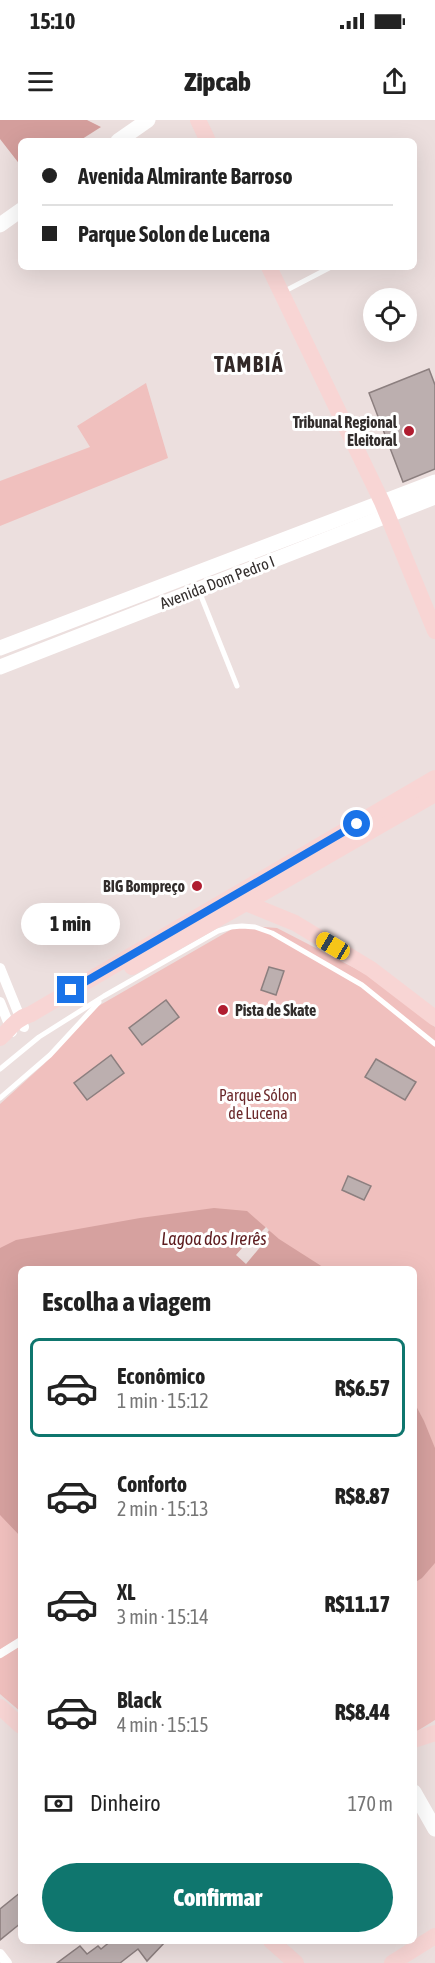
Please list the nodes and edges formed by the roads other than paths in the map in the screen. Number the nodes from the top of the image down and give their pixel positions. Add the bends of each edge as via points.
1 (148, 120) edge
2 (198, 120) edge
3 (122, 138) edge
4 (207, 138) edge
5 (18, 212) edge
6 (0, 225) edge
7 (270, 270) edge
8 (325, 270) edge
9 (282, 293) junction
10 (435, 482) edge
11 (435, 497) edge
12 (385, 508) junction
13 (198, 590) junction
14 (435, 631) edge
15 (0, 648) edge
16 (0, 667) edge
17 (237, 686) dead end
18 (435, 778) edge
19 (435, 794) edge
20 (243, 898) junction
21 (0, 968) edge
22 (104, 996) junction
23 (0, 1002) edge
24 (435, 1018) edge
25 (12, 1030) edge
26 (435, 1044) edge
27 (0, 1070) edge
28 (0, 1098) edge
29 (18, 1643) edge
30 (0, 1654) edge
31 (0, 1707) edge
32 (18, 1723) edge
33 (435, 1733) edge
34 (417, 1739) edge
35 (417, 1797) edge
36 (435, 1829) edge
37 (435, 1936) edge
38 (274, 1944) edge
39 (0, 1954) edge
40 (7, 1963) edge
41 (297, 1963) edge
42 (392, 1963) edge

1 - 3 main road
2 - 4 main road
5 - 6 main road
7 - 9 main road
8 - 9 lane
9 - 12 main road
10 - 12 main road, Avenida Dom Pedro I
11 - 12 main road, Avenida Dom Pedro I
12 - 13 main road, Avenida Dom Pedro I
12 - 14 main road
12 - 15 main road, Avenida Dom Pedro I
13 - 16 main road, Avenida Dom Pedro I
13 - 17 lane
18 - 20 main road
19 - 20 main road
20 - 24 main road via 295,923 371,969
20 - 25 main road
21 - 25 street
22 - 26 lane via 218,931 255,927 362,985
22 - 27 lane via 39,1036
22 - 28 lane via 51,1055
23 - 25 street
29 - 30 street
31 - 32 main road
33 - 34 main road
35 - 36 main road
37 - 42 main road
38 - 41 main road
39 - 40 street

